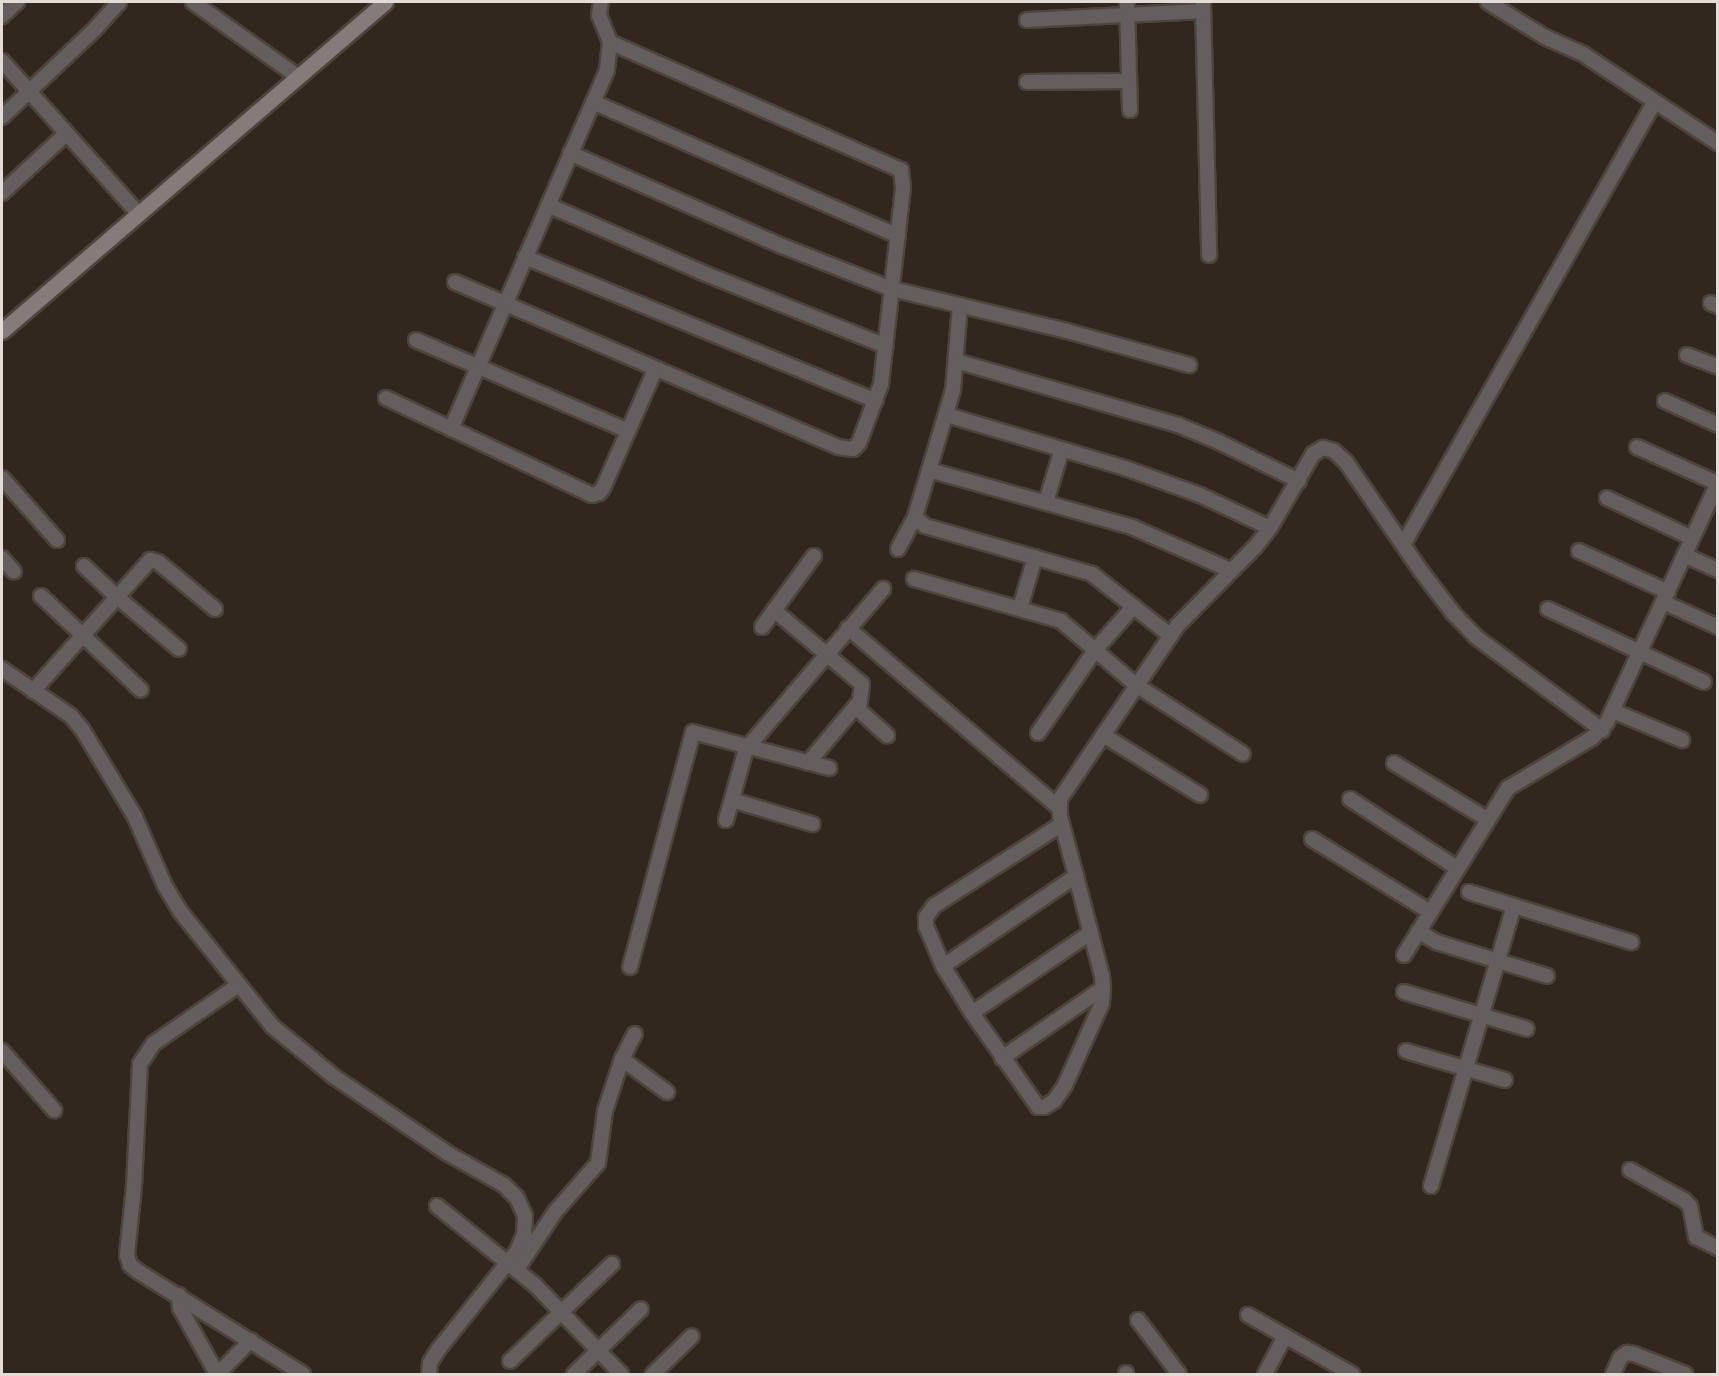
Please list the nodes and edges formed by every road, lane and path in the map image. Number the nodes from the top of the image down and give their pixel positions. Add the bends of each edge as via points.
1 (17, 2) edge
2 (119, 2) edge
3 (193, 2) edge
4 (385, 2) edge
5 (601, 2) edge
6 (1488, 2) edge
7 (1203, 6) edge
8 (1127, 8) edge
9 (2, 16) edge
10 (1027, 20) dead end
11 (610, 42) junction
12 (2, 61) edge
13 (287, 68) junction
14 (1129, 81) junction
15 (1027, 82) dead end
16 (29, 93) junction
17 (593, 102) junction
18 (1654, 103) junction
19 (1130, 110) dead end
20 (2, 117) edge
21 (66, 134) junction
22 (1718, 143) edge
23 (570, 153) junction
24 (2, 193) edge
25 (129, 202) junction
26 (548, 205) junction
27 (898, 236) junction
28 (1209, 255) dead end
29 (525, 257) junction
30 (455, 282) dead end
31 (892, 289) junction
32 (504, 304) junction
33 (960, 305) junction
34 (2, 331) edge
35 (416, 340) dead end
36 (886, 346) junction
37 (1687, 354) dead end
38 (956, 362) junction
39 (1189, 365) dead end
40 (478, 367) junction
41 (1718, 368) edge
42 (655, 370) junction
43 (386, 398) dead end
44 (876, 401) junction
45 (1665, 401) dead end
46 (947, 415) junction
47 (1718, 425) edge
48 (451, 429) junction
49 (628, 431) junction
50 (1637, 447) dead end
51 (1062, 449) junction
52 (928, 470) junction
53 (2, 478) edge
54 (1299, 481) junction
55 (1718, 483) edge
56 (1607, 498) dead end
57 (1046, 502) junction
58 (1713, 506) edge
59 (915, 517) junction
60 (1270, 528) junction
61 (1692, 538) junction
62 (57, 540) dead end
63 (1403, 545) junction
64 (898, 549) dead end
65 (1579, 551) dead end
66 (1684, 555) junction
67 (814, 556) dead end
68 (1035, 557) junction
69 (2, 558) edge
70 (84, 566) dead end
71 (1230, 570) junction
72 (1718, 570) edge
73 (14, 572) dead end
74 (914, 579) dead end
75 (883, 589) dead end
76 (41, 596) dead end
77 (116, 596) junction
78 (1665, 597) junction
79 (1134, 606) junction
80 (1020, 608) junction
81 (215, 609) dead end
82 (1548, 609) dead end
83 (774, 610) junction
84 (762, 627) dead end
85 (1718, 627) edge
86 (849, 628) junction
87 (81, 636) junction
88 (1171, 636) junction
89 (179, 649) dead end
90 (1096, 650) junction
91 (1640, 653) junction
92 (826, 654) junction
93 (2, 669) edge
94 (1704, 682) dead end
95 (1136, 685) junction
96 (141, 690) dead end
97 (33, 691) junction
98 (860, 700) junction
99 (1613, 711) junction
100 (1602, 730) junction
101 (1038, 733) dead end
102 (887, 735) dead end
103 (1104, 735) junction
104 (1682, 740) dead end
105 (748, 747) junction
106 (1243, 754) dead end
107 (808, 763) junction
108 (1394, 763) dead end
109 (829, 768) dead end
110 (1200, 795) dead end
111 (1350, 799) dead end
112 (732, 800) junction
113 (1058, 807) junction
114 (1487, 819) junction
115 (726, 820) dead end
116 (813, 824) dead end
117 (1062, 824) junction
118 (1312, 839) dead end
119 (1457, 868) junction
120 (1076, 876) junction
121 (1469, 892) dead end
122 (1514, 906) junction
123 (1430, 912) junction
124 (1418, 931) junction
125 (1090, 933) junction
126 (1631, 942) dead end
127 (1404, 955) dead end
128 (1498, 961) junction
129 (943, 966) junction
130 (630, 967) dead end
131 (1547, 976) dead end
132 (237, 986) junction
133 (1103, 988) junction
134 (1404, 992) dead end
135 (972, 1013) junction
136 (1481, 1015) junction
137 (1527, 1029) dead end
138 (635, 1034) dead end
139 (2, 1051) edge
140 (1406, 1051) dead end
141 (1002, 1058) junction
142 (622, 1059) junction
143 (1466, 1068) junction
144 (1505, 1080) dead end
145 (667, 1092) dead end
146 (54, 1110) dead end
147 (1630, 1170) dead end
148 (1431, 1186) dead end
149 (437, 1206) dead end
150 (1718, 1248) edge
151 (612, 1264) dead end
152 (512, 1265) junction
153 (179, 1295) junction
154 (641, 1309) dead end
155 (562, 1313) junction
156 (1248, 1315) dead end
157 (1138, 1320) dead end
158 (693, 1336) dead end
159 (1285, 1336) junction
160 (251, 1340) junction
161 (598, 1351) junction
162 (510, 1361) dead end
163 (298, 1373) edge
164 (217, 1374) edge
165 (429, 1374) edge
166 (574, 1374) edge
167 (621, 1374) edge
168 (653, 1374) edge
169 (1179, 1374) edge
170 (1265, 1374) edge
171 (1352, 1374) edge
172 (1613, 1374) edge
173 (1685, 1374) edge

1 - 9 street
2 - 16 street
3 - 13 street
4 - 13 street
5 - 11 street via 599,15
6 - 18 street via 1545,37 1583,54
7 - 8 street
7 - 28 street
8 - 10 street
8 - 14 street
11 - 17 street via 607,69
11 - 27 street via 894,165 901,170 903,179
12 - 16 street
13 - 25 street
14 - 15 street
14 - 19 street
16 - 20 street
16 - 21 street
17 - 23 street
17 - 27 street
18 - 22 street
18 - 63 street
21 - 24 street
21 - 25 street
23 - 26 street
23 - 31 street via 782,246
25 - 34 street
26 - 29 street
26 - 36 street
27 - 31 street
29 - 32 street
29 - 44 street
30 - 32 street
31 - 33 street
31 - 36 street
32 - 40 street
32 - 42 street
33 - 38 street
33 - 39 street
35 - 40 street
36 - 44 street
37 - 41 street
38 - 46 street
38 - 54 street via 1178,425
40 - 48 street
40 - 49 street
42 - 44 street via 846,449 859,443
42 - 49 street
43 - 48 street
45 - 47 street
46 - 51 street
46 - 52 street
48 - 49 street via 592,495 603,488
50 - 55 street
51 - 57 street
51 - 60 street via 1200,495
52 - 57 street
52 - 59 street
53 - 62 street
54 - 60 street
54 - 63 street via 1313,454 1323,448 1334,452 1346,462
55 - 58 street
56 - 61 street
57 - 71 street via 1132,527
58 - 61 street
59 - 64 street
59 - 68 street via 925,526
60 - 71 street
61 - 66 street
63 - 100 street via 1453,613 1476,637
65 - 78 street
66 - 72 street
66 - 78 street
67 - 83 street
68 - 79 street via 1092,574
68 - 80 street
69 - 73 street
70 - 77 street
71 - 88 street
74 - 80 street
75 - 86 street
76 - 87 street
77 - 81 street via 145,563 154,559
77 - 87 street
77 - 89 street
78 - 85 street
78 - 91 street
79 - 88 street
79 - 90 street
80 - 90 street via 1060,621
82 - 91 street
83 - 84 street
83 - 92 street
86 - 92 street
86 - 113 street
87 - 96 street
87 - 97 street
88 - 95 street
90 - 95 street
90 - 101 street
91 - 94 street
91 - 99 street
92 - 98 street via 862,684
92 - 105 street
93 - 97 street
95 - 103 street
95 - 106 street
97 - 132 street via 71,716 82,729 135,817 170,895
98 - 102 street via 859,710
98 - 107 street
99 - 100 street
99 - 104 street
100 - 114 street via 1508,788
103 - 110 street
103 - 113 street via 1064,791
105 - 107 street
105 - 112 street
105 - 130 street via 693,732
107 - 109 street
108 - 114 street
111 - 119 street
112 - 115 street
112 - 116 street
113 - 117 street
114 - 119 street
117 - 120 street
117 - 129 street via 928,911 926,926
118 - 123 street
119 - 123 street
120 - 125 street
120 - 129 street
121 - 122 street
122 - 126 street
122 - 128 street
123 - 124 street
124 - 127 street
124 - 128 street via 1436,942
125 - 133 street
125 - 135 street
128 - 131 street
128 - 136 street
129 - 135 street
132 - 152 street via 272,1026 333,1076 447,1153 504,1185 517,1198 525,1215 524,1233
132 - 153 street via 154,1043 140,1064 127,1255 130,1265 139,1272
133 - 141 street
133 - 141 street via 1102,1003 1054,1101 1038,1107
134 - 136 street
135 - 141 street
136 - 137 street
136 - 143 street
138 - 142 street
139 - 146 street
140 - 143 street
142 - 145 street
142 - 152 street via 605,1111 598,1163
143 - 144 street
143 - 148 street
147 - 150 street via 1684,1200 1690,1206 1696,1237
149 - 152 street
151 - 155 street
152 - 155 street
152 - 165 street via 438,1350
153 - 160 street
153 - 164 street via 180,1308
154 - 161 street
155 - 161 street
155 - 162 street
156 - 159 street
157 - 169 street
158 - 168 street
159 - 170 street
159 - 171 street
160 - 163 street
160 - 164 street
161 - 166 street
161 - 167 street
172 - 173 street via 1620,1358 1627,1353

